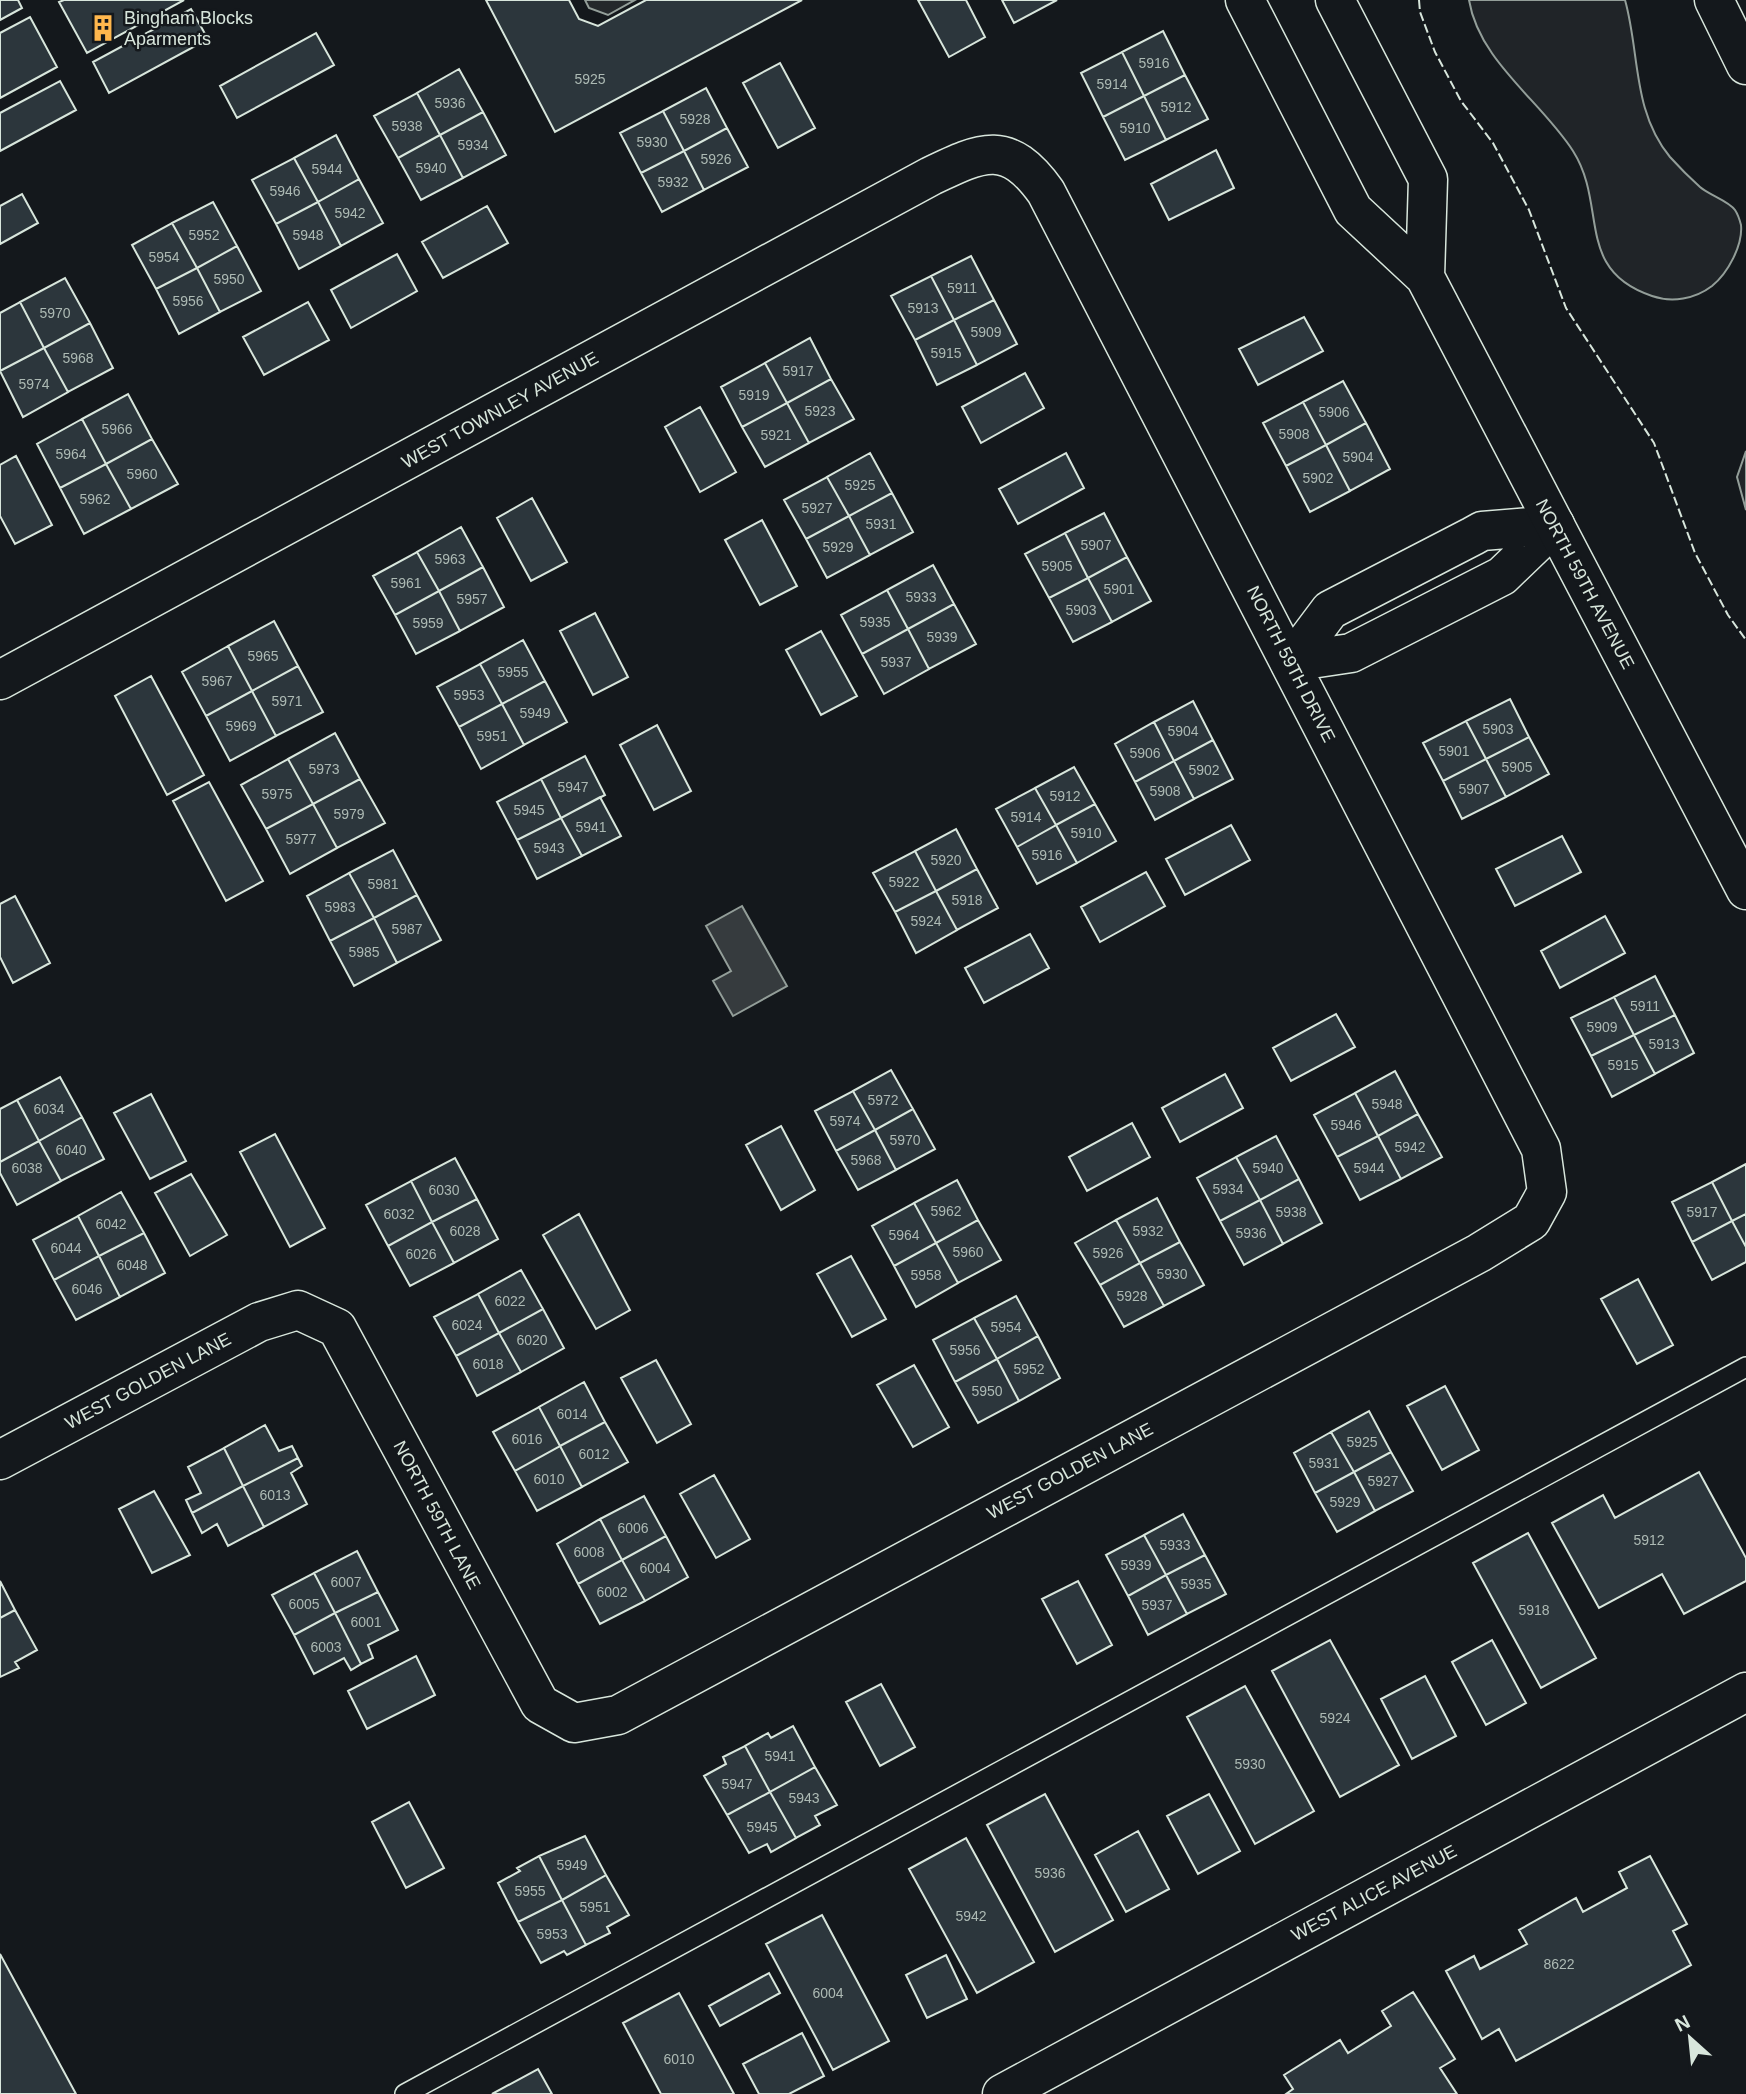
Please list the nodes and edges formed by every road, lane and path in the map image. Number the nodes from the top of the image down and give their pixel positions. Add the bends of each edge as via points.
1 (1245, 0) edge
2 (1335, 0) edge
3 (1714, 0) edge
4 (1746, 65) edge
5 (1006, 156) joint
6 (1426, 277) junction
7 (1555, 525) junction
8 (1291, 662) junction
9 (0, 680) edge
10 (1746, 890) edge
11 (1547, 1192) joint
12 (298, 1310) joint
13 (1746, 1367) edge
14 (0, 1460) edge
15 (1746, 1692) edge
16 (574, 1723) joint
17 (405, 2094) edge
18 (1002, 2094) edge

1 - 6 street, NORTH 59TH AVENUE via 1353,211
2 - 6 street, NORTH 59TH AVENUE via 1427,179
3 - 4 street
5 - 8 street, NORTH 59TH DRIVE via 1030,169 1046,192
5 - 9 street, WEST TOWNLEY AVENUE via 971,157 931,176
6 - 7 street, NORTH 59TH AVENUE
7 - 8 street via 1482,531 1413,566 1330,610
7 - 10 street, NORTH 59TH AVENUE
8 - 11 street, NORTH 59TH DRIVE via 1541,1149
11 - 16 street, WEST GOLDEN LANE via 1531,1221 1479,1253 618,1715
12 - 14 street, WEST GOLDEN LANE via 259,1322
12 - 16 street, NORTH 59TH LANE via 337,1328 540,1704
13 - 17 lane
15 - 18 street, WEST ALICE AVENUE

